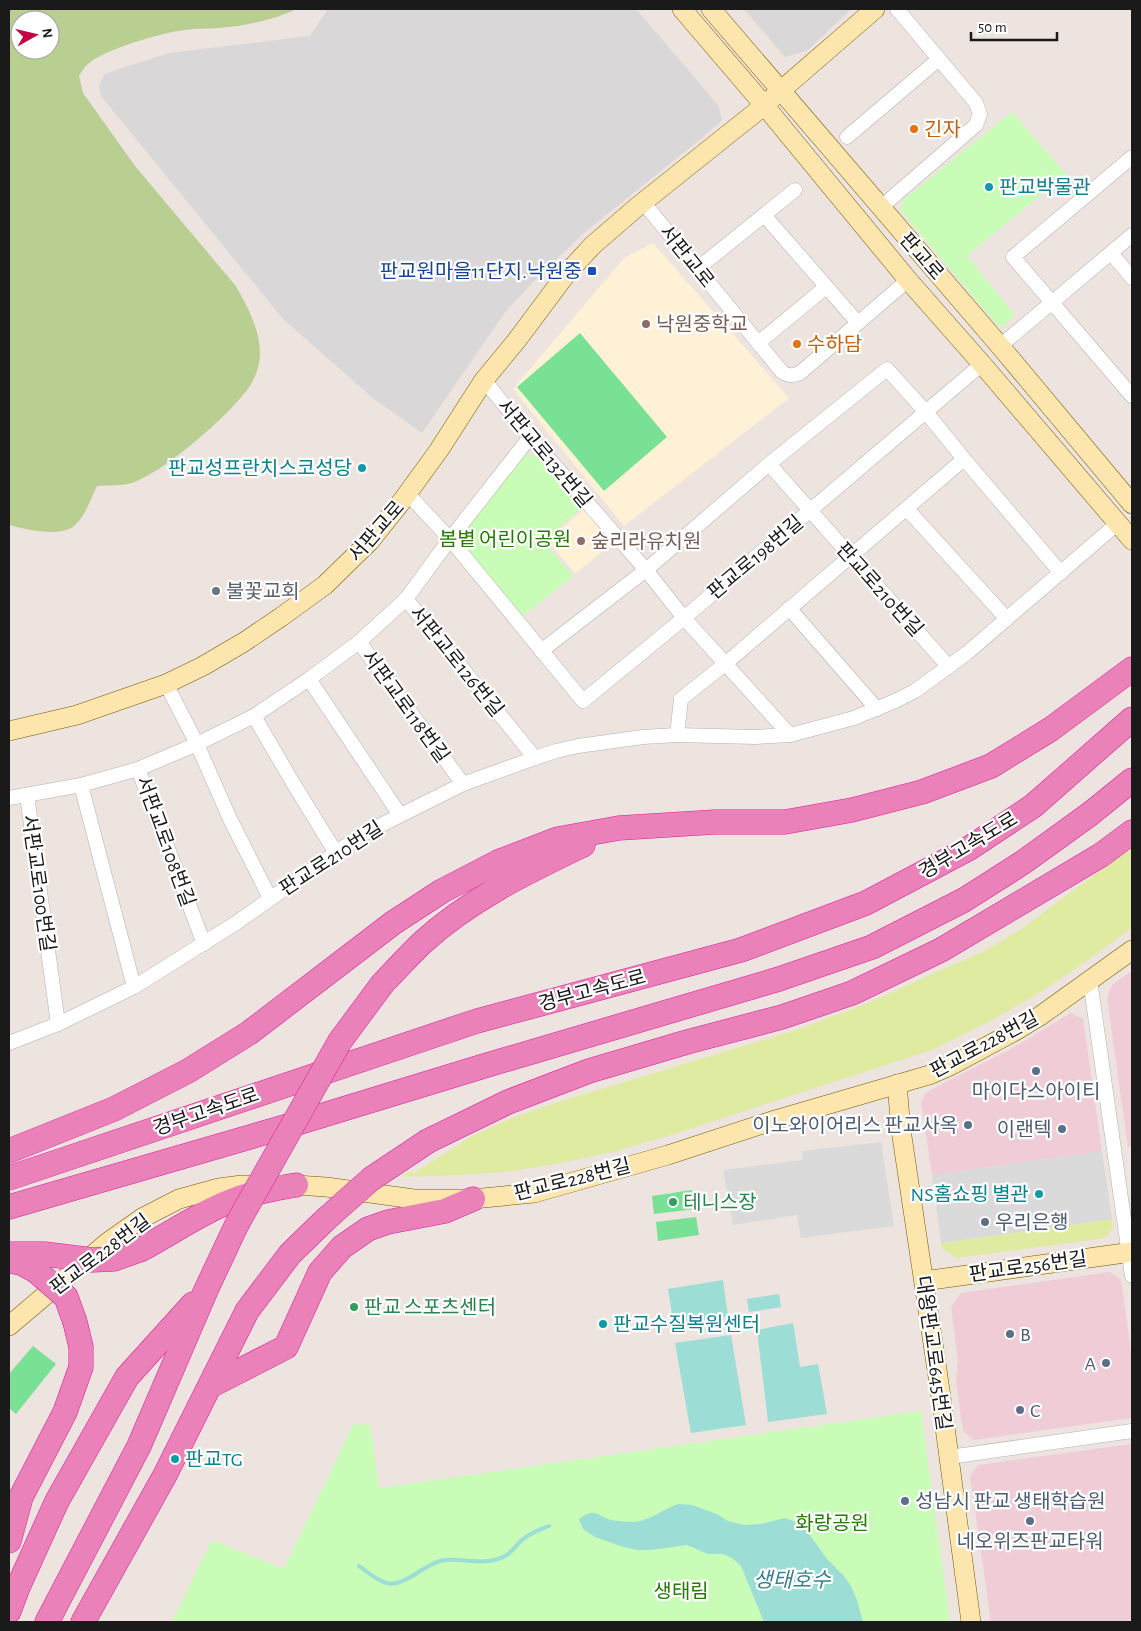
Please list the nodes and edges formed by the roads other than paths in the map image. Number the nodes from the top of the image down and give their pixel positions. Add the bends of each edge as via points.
1 (682, 9) edge
2 (711, 9) edge
3 (875, 9) edge
4 (897, 9) edge
5 (939, 58) junction
6 (781, 90) junction
7 (764, 105) junction
8 (847, 137) dead end
9 (1131, 161) edge
10 (796, 190) dead end
11 (643, 202) junction
12 (880, 208) junction
13 (764, 215) junction
14 (1132, 235) edge
15 (1111, 253) junction
16 (697, 269) junction
17 (1132, 278) edge
18 (908, 280) junction
19 (826, 287) junction
20 (1052, 304) junction
21 (858, 323) junction
22 (758, 343) junction
23 (1000, 346) junction
24 (982, 364) junction
25 (791, 375) joint
26 (484, 380) junction
27 (1132, 396) edge
28 (925, 411) junction
29 (530, 437) junction
30 (964, 459) junction
31 (769, 464) junction
32 (408, 494) junction
33 (1132, 504) edge
34 (907, 509) junction
35 (810, 510) junction
36 (1118, 523) junction
37 (450, 539) junction
38 (1132, 540) edge
39 (849, 556) junction
40 (646, 570) junction
41 (1061, 573) junction
42 (406, 599) junction
43 (789, 608) junction
44 (684, 618) junction
45 (1007, 620) junction
46 (358, 642) junction
47 (541, 650) junction
48 (725, 664) junction
49 (949, 668) junction
50 (1132, 670) edge
51 (308, 679) junction
52 (166, 684) junction
53 (877, 709) junction
54 (254, 716) junction
55 (1132, 719) edge
56 (9, 731) edge
57 (677, 735) junction
58 (790, 735) junction
59 (197, 744) junction
60 (535, 758) junction
61 (138, 769) junction
62 (1132, 780) edge
63 (463, 784) junction
64 (82, 785) junction
65 (27, 795) junction
66 (9, 798) edge
67 (400, 815) junction
68 (1132, 816) edge
69 (619, 828) junction
70 (1132, 832) edge
71 (336, 853) junction
72 (270, 898) junction
73 (1012, 907) junction
74 (204, 944) junction
75 (1132, 950) edge
76 (1090, 980) junction
77 (134, 987) junction
78 (58, 1024) junction
79 (9, 1044) edge
80 (897, 1084) junction
81 (9, 1151) edge
82 (9, 1178) edge
83 (296, 1185) junction
84 (473, 1199) junction
85 (9, 1207) edge
86 (1131, 1252) edge
87 (9, 1254) edge
88 (9, 1261) edge
89 (1132, 1276) edge
90 (924, 1281) junction
91 (206, 1290) junction
92 (9, 1326) edge
93 (210, 1386) junction
94 (1132, 1432) edge
95 (949, 1457) junction
96 (9, 1541) edge
97 (9, 1611) edge
98 (47, 1622) edge
99 (83, 1622) edge
100 (971, 1622) edge

1 - 7 street, 판교로
2 - 6 street, 판교로
3 - 6 street
4 - 5 street
5 - 8 street
5 - 12 street via 976,103 979,120
6 - 7 street, 서판교로
6 - 12 street, 판교로
7 - 11 street, 서판교로
7 - 18 street, 판교로
9 - 20 street via 1012,258
10 - 13 street
11 - 16 street, 서판교로
11 - 26 street, 서판교로 via 567,273
12 - 23 street, 판교로
13 - 16 street
13 - 19 street
14 - 15 street
15 - 17 street
15 - 20 street
16 - 22 street, 서판교로
18 - 21 street, 판교로
18 - 24 street, 판교로
19 - 21 street
19 - 22 street
20 - 23 street
20 - 27 street
21 - 25 street, 판교로 via 800,373
22 - 25 street, 서판교로 via 782,372
23 - 33 street, 판교로
24 - 28 street, 판교로198번길
24 - 36 street, 판교로
26 - 29 street, 서판교로132번길
26 - 32 street, 서판교로
28 - 30 street
28 - 31 street via 887,369
28 - 35 street, 판교로198번길
29 - 37 street, 서판교로126번길
29 - 40 street, 서판교로132번길
30 - 34 street
30 - 41 street
31 - 35 street
31 - 40 street
32 - 37 street
32 - 52 street, 서판교로 via 370,541 325,585 244,642
34 - 39 street
34 - 45 street
35 - 39 street, 판교로210번길
35 - 44 street, 판교로198번길
36 - 38 street, 판교로
36 - 41 street, 판교로210번길
37 - 42 street, 서판교로126번길
37 - 47 street
39 - 43 street
39 - 49 street, 판교로210번길
40 - 44 street, 서판교로132번길
40 - 47 street
41 - 45 street, 판교로210번길
42 - 46 street
42 - 60 street, 서판교로126번길
43 - 48 street
43 - 53 street
44 - 47 street, 판교로198번길 via 583,701
44 - 48 street, 서판교로132번길
45 - 49 street, 판교로210번길
46 - 51 street, 서판교로118번길
46 - 63 street, 서판교로118번길
48 - 57 street via 681,699
48 - 58 street, 서판교로132번길
49 - 53 street, 판교로210번길 via 915,691
50 - 69 highway via 1051,729 991,766 922,792 852,810 785,822 715,822
51 - 54 street, 서판교로118번길
51 - 67 street
52 - 56 street, 서판교로 via 77,715
52 - 59 street
53 - 58 street, 판교로210번길
54 - 59 street, 서판교로108번길
54 - 71 street
55 - 82 highway, 경부고속도로 via 1033,806 968,849 866,902 741,950 477,1020
57 - 58 street, 판교로210번길
57 - 60 street, 판교로210번길 via 587,745
59 - 61 street, 서판교로108번길
59 - 72 street
60 - 63 street, 판교로210번길
61 - 64 street, 서판교로100번길
61 - 74 street, 서판교로108번길
62 - 85 highway, 경부고속도로 via 1022,863 964,900 872,947 778,979
63 - 67 street, 판교로210번길
64 - 65 street, 서판교로100번길
64 - 77 street
65 - 66 street
65 - 78 street, 서판교로100번길
67 - 71 street, 판교로210번길 via 361,835
68 - 73 highway
69 - 81 highway via 558,840 498,862 442,891 393,923 249,1033 188,1071 114,1109
69 - 91 highway, bridge via 523,873 471,905 423,942 383,983 340,1040 237,1224
70 - 73 highway via 1101,855
71 - 72 street, 판교로210번길
72 - 74 street, 판교로210번길
73 - 93 highway, bridge via 941,950 852,993 782,1017 589,1072 508,1102 428,1141 371,1179 290,1254 247,1311
74 - 77 street, 판교로210번길
75 - 76 street, 판교로228번길
76 - 80 street, 판교로228번길 via 1040,1016 990,1045 929,1075
76 - 86 street
77 - 78 street, 판교로210번길
78 - 79 street, 판교로210번길
80 - 84 street, 판교로228번길 via 668,1156 534,1193
80 - 90 street, 대왕판교로645번길
83 - 84 street, 판교로228번길 via 414,1199
83 - 87 highway, bridge via 238,1198 114,1259
83 - 92 street, 판교로228번길 via 242,1185 179,1199 142,1218 108,1242
84 - 93 highway via 445,1211 368,1229 342,1247 320,1272 286,1347
86 - 89 street
86 - 90 street, 판교로256번길
88 - 96 highway, bridge via 36,1271 66,1297 81,1347 82,1367 65,1412 22,1497
90 - 95 street, 대왕판교로645번길
91 - 97 highway via 127,1377 56,1501
91 - 98 highway via 139,1446
93 - 99 highway via 165,1475
94 - 95 street
95 - 100 street, 대왕판교로645번길

